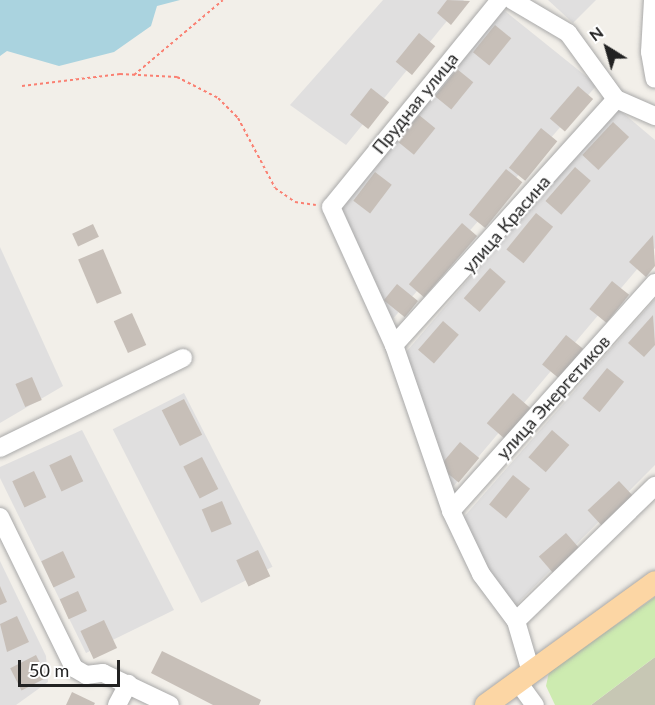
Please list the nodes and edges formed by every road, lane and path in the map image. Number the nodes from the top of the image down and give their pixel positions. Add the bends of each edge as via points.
1 (223, 0) edge
2 (500, 0) edge
3 (512, 0) edge
4 (653, 0) edge
5 (134, 75) junction
6 (655, 79) edge
7 (22, 86) dead end
8 (616, 99) junction
9 (655, 116) edge
10 (331, 207) junction
11 (655, 283) edge
12 (394, 345) junction
13 (183, 358) dead end
14 (0, 448) edge
15 (655, 486) edge
16 (451, 511) junction
17 (0, 517) edge
18 (655, 582) edge
19 (516, 621) junction
20 (524, 677) junction
21 (128, 684) junction
22 (117, 705) edge
23 (170, 705) edge
24 (486, 705) edge
25 (535, 705) edge

1 - 5 path
2 - 10 street, Прудная улица
3 - 8 street via 568,33
4 - 6 street via 650,52
5 - 7 path
5 - 10 path via 177,77 218,98 250,136 275,188 295,202
8 - 9 street
8 - 12 street, улица Красина
10 - 12 street
11 - 16 street, улица Энергетиков
12 - 16 street
13 - 14 street
15 - 19 street
16 - 19 street via 481,574
17 - 21 street via 67,660 86,675 103,673
18 - 20 main road
19 - 20 street
20 - 24 main road
20 - 25 street
21 - 22 street
21 - 23 street

